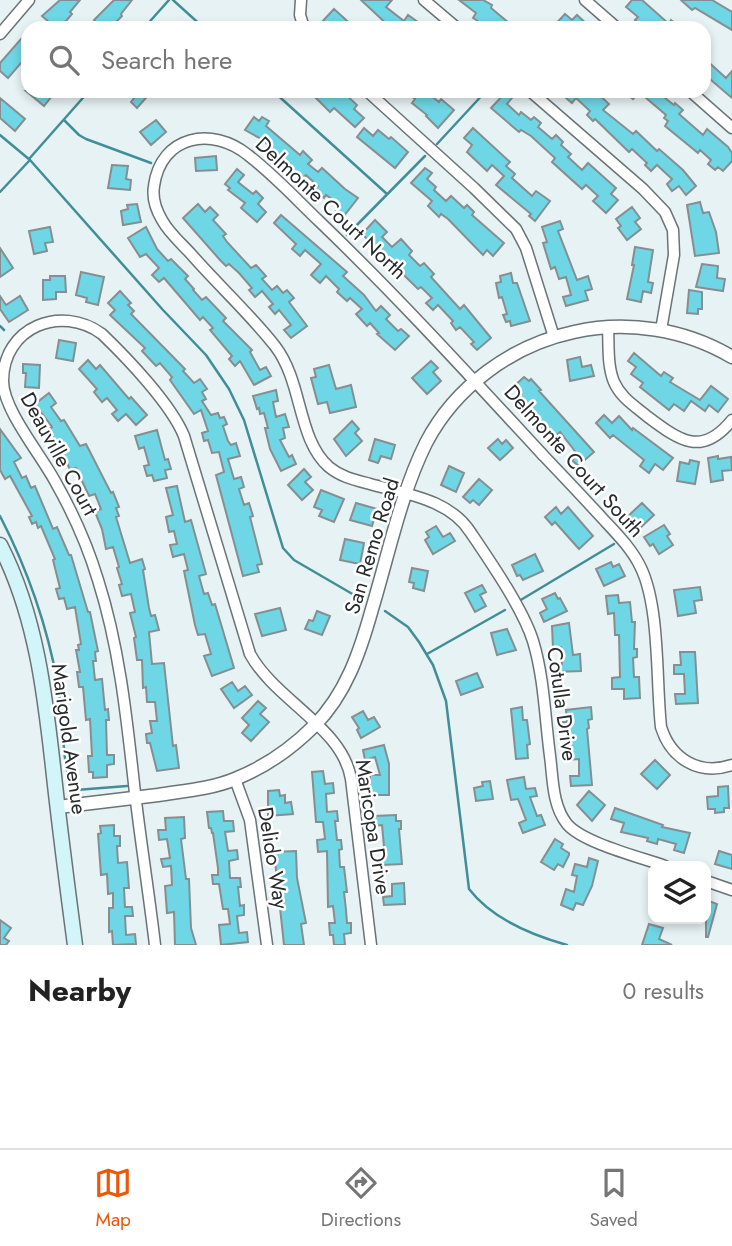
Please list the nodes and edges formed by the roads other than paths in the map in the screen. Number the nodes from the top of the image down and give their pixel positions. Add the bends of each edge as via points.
1 (29, 0) edge
2 (302, 0) edge
3 (424, 0) edge
4 (585, 0) edge
5 (302, 21) edge
6 (449, 21) edge
7 (609, 21) edge
8 (0, 34) edge
9 (375, 98) edge
10 (538, 98) edge
11 (698, 98) edge
12 (732, 128) edge
13 (608, 327) junction
14 (662, 330) junction
15 (554, 337) junction
16 (732, 357) edge
17 (475, 381) junction
18 (732, 420) edge
19 (407, 494) junction
20 (0, 545) edge
21 (316, 725) junction
22 (732, 765) edge
23 (235, 779) junction
24 (136, 797) junction
25 (58, 807) junction
26 (650, 861) edge
27 (711, 883) edge
28 (732, 890) edge
29 (75, 945) edge
30 (155, 945) edge
31 (267, 945) edge
32 (371, 945) edge

1 - 8 street
2 - 5 street
3 - 6 street
4 - 7 street
9 - 15 street via 516,229
10 - 14 street via 665,212 673,230 674,255
11 - 12 street
13 - 14 street, San Remo Road
13 - 15 street, San Remo Road
13 - 18 street via 610,368 618,390 672,435 703,442
14 - 16 street, San Remo Road
15 - 17 street, San Remo Road via 514,354
17 - 19 street, San Remo Road via 444,414
17 - 19 street, Delmonte Court North via 379,278 236,145 199,138 177,146 163,160 153,191 159,214 276,348 290,371 312,443 323,461 350,478
17 - 22 street, Delmonte Court South via 638,561 650,598 660,717 667,743 693,765 712,769
19 - 21 street, San Remo Road via 352,672
19 - 26 street, Cotulla Drive via 447,508 462,520 526,623 539,668 556,800 566,823 583,836
20 - 25 main road, Marigold Avenue via 33,635
21 - 23 street, San Remo Road via 280,755
21 - 24 street, Deauville Court via 265,677 250,654 184,436 173,414 93,327 73,320 45,323 21,337 9,352 2,379 4,395 67,502 98,580 118,659
21 - 32 street, Maricopa Drive via 348,765
23 - 24 street, San Remo Road
23 - 31 street, Delido Way via 250,820
24 - 25 street, San Remo Road
24 - 30 street
25 - 29 main road, Marigold Avenue
27 - 28 street

